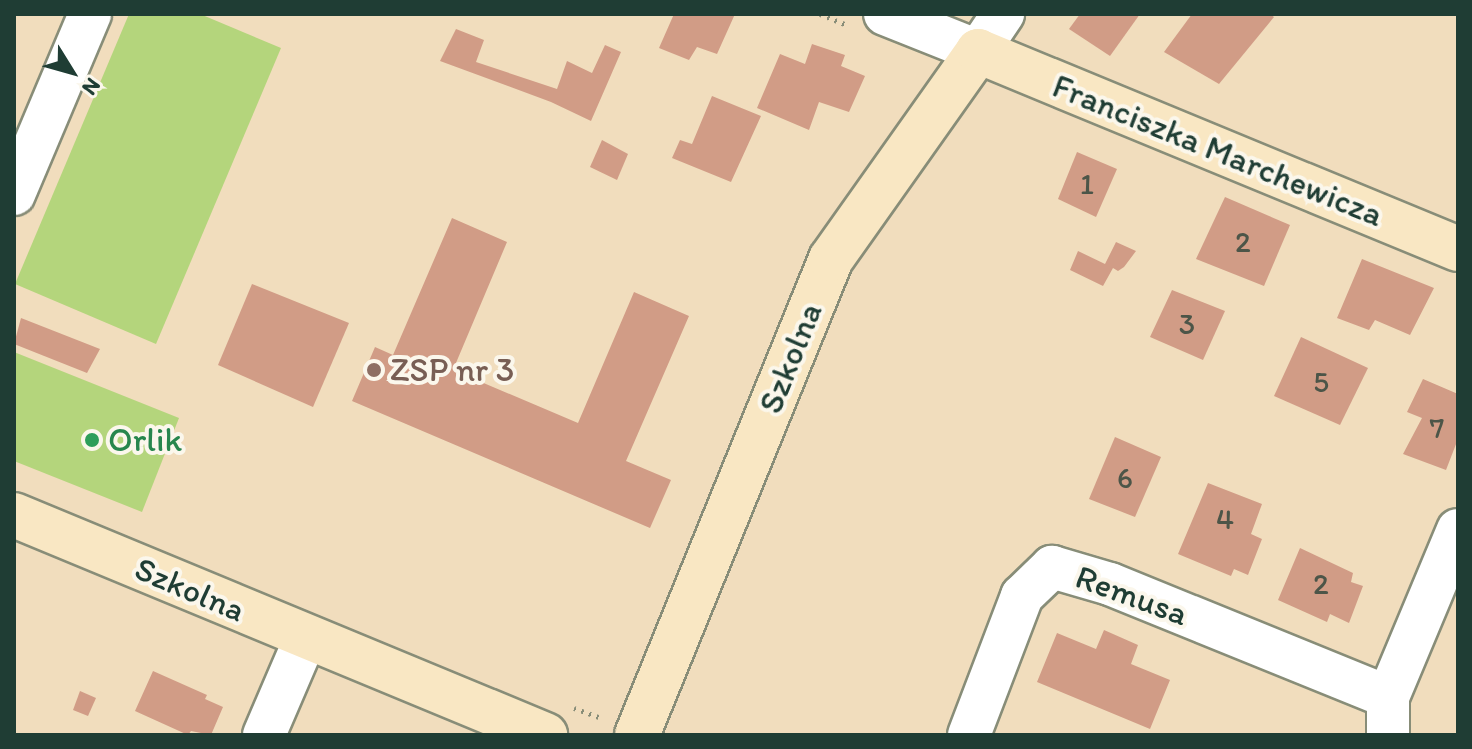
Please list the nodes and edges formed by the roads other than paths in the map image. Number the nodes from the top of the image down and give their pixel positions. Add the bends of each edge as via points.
1 (90, 14) edge
2 (885, 14) edge
3 (1003, 14) edge
4 (978, 51) junction
5 (14, 194) edge
6 (1458, 249) edge
7 (14, 515) edge
8 (1458, 530) edge
9 (306, 637) junction
10 (1388, 716) edge
11 (264, 735) edge
12 (545, 735) edge
13 (637, 735) edge
14 (969, 735) edge

1 - 5 street
2 - 4 street
3 - 4 street, Szkolna
4 - 6 street, Franciszka Marchewicza
4 - 13 street, Szkolna via 831,259
7 - 9 street, Szkolna
8 - 10 street
9 - 11 street
9 - 12 street, Szkolna
10 - 14 street, Remusa via 1110,584 1052,567 1022,596

